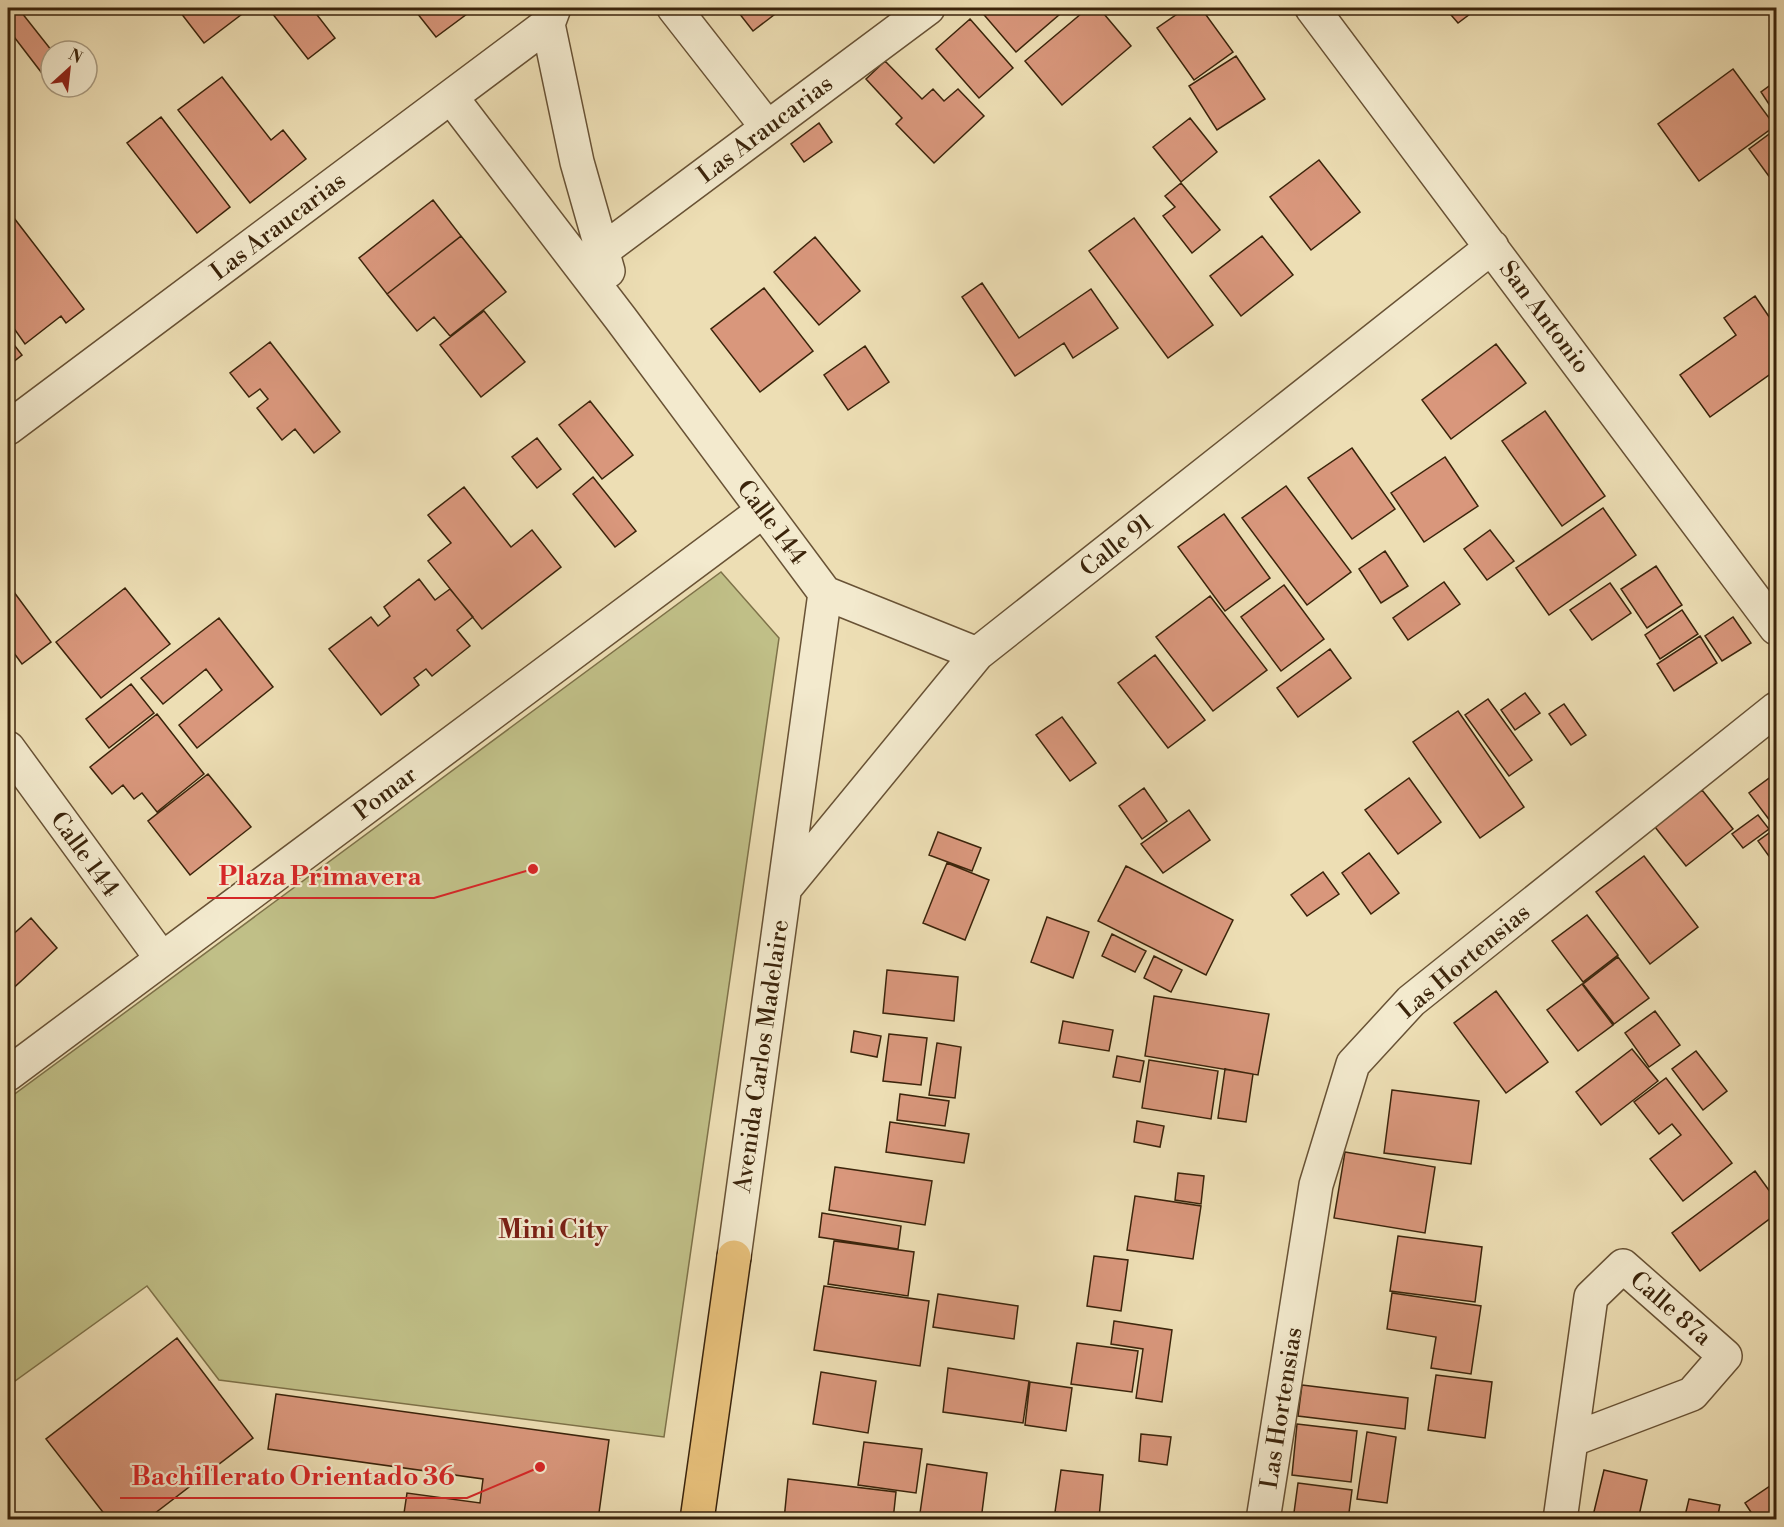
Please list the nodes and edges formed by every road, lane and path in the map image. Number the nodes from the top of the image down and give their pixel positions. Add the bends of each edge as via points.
1 (674, 8) edge
2 (928, 8) edge
3 (1312, 8) edge
4 (551, 16) edge
5 (451, 97) junction
6 (767, 128) junction
7 (1492, 247) junction
8 (602, 251) junction
9 (621, 319) junction
10 (8, 428) edge
11 (763, 511) junction
12 (825, 592) junction
13 (1776, 628) edge
14 (977, 654) junction
15 (1776, 709) edge
16 (8, 748) edge
17 (785, 888) junction
18 (162, 959) junction
19 (8, 1074) edge
20 (734, 1257) joint
21 (1571, 1440) junction
22 (697, 1520) edge
23 (1263, 1520) edge
24 (1560, 1520) edge

1 - 6 street
2 - 6 street, Las Araucarias
3 - 7 street, San Antonio
4 - 5 street, Las Araucarias
4 - 8 street, Calle 144 via 577,162
5 - 9 street, Calle 144
5 - 10 street, Las Araucarias
6 - 8 street, Las Araucarias
7 - 13 street, San Antonio
7 - 14 street, Calle 91
8 - 9 street, Calle 144
9 - 11 street, Calle 144
11 - 12 street, Calle 144
11 - 18 street, Pomar
12 - 14 street
12 - 17 street, Avenida Carlos Madelaire
14 - 17 street, Calle 91
15 - 23 street, Las Hortensias via 1410,1001 1353,1064 1316,1185
16 - 18 street, Calle 144
17 - 20 street, Avenida Carlos Madelaire
18 - 19 street, Pomar
20 - 22 main road, Avenida Carlos Madelaire
21 - 21 street, Calle 87a via 1692,1394 1725,1356 1623,1266 1591,1297
21 - 24 street, Calle 87a

